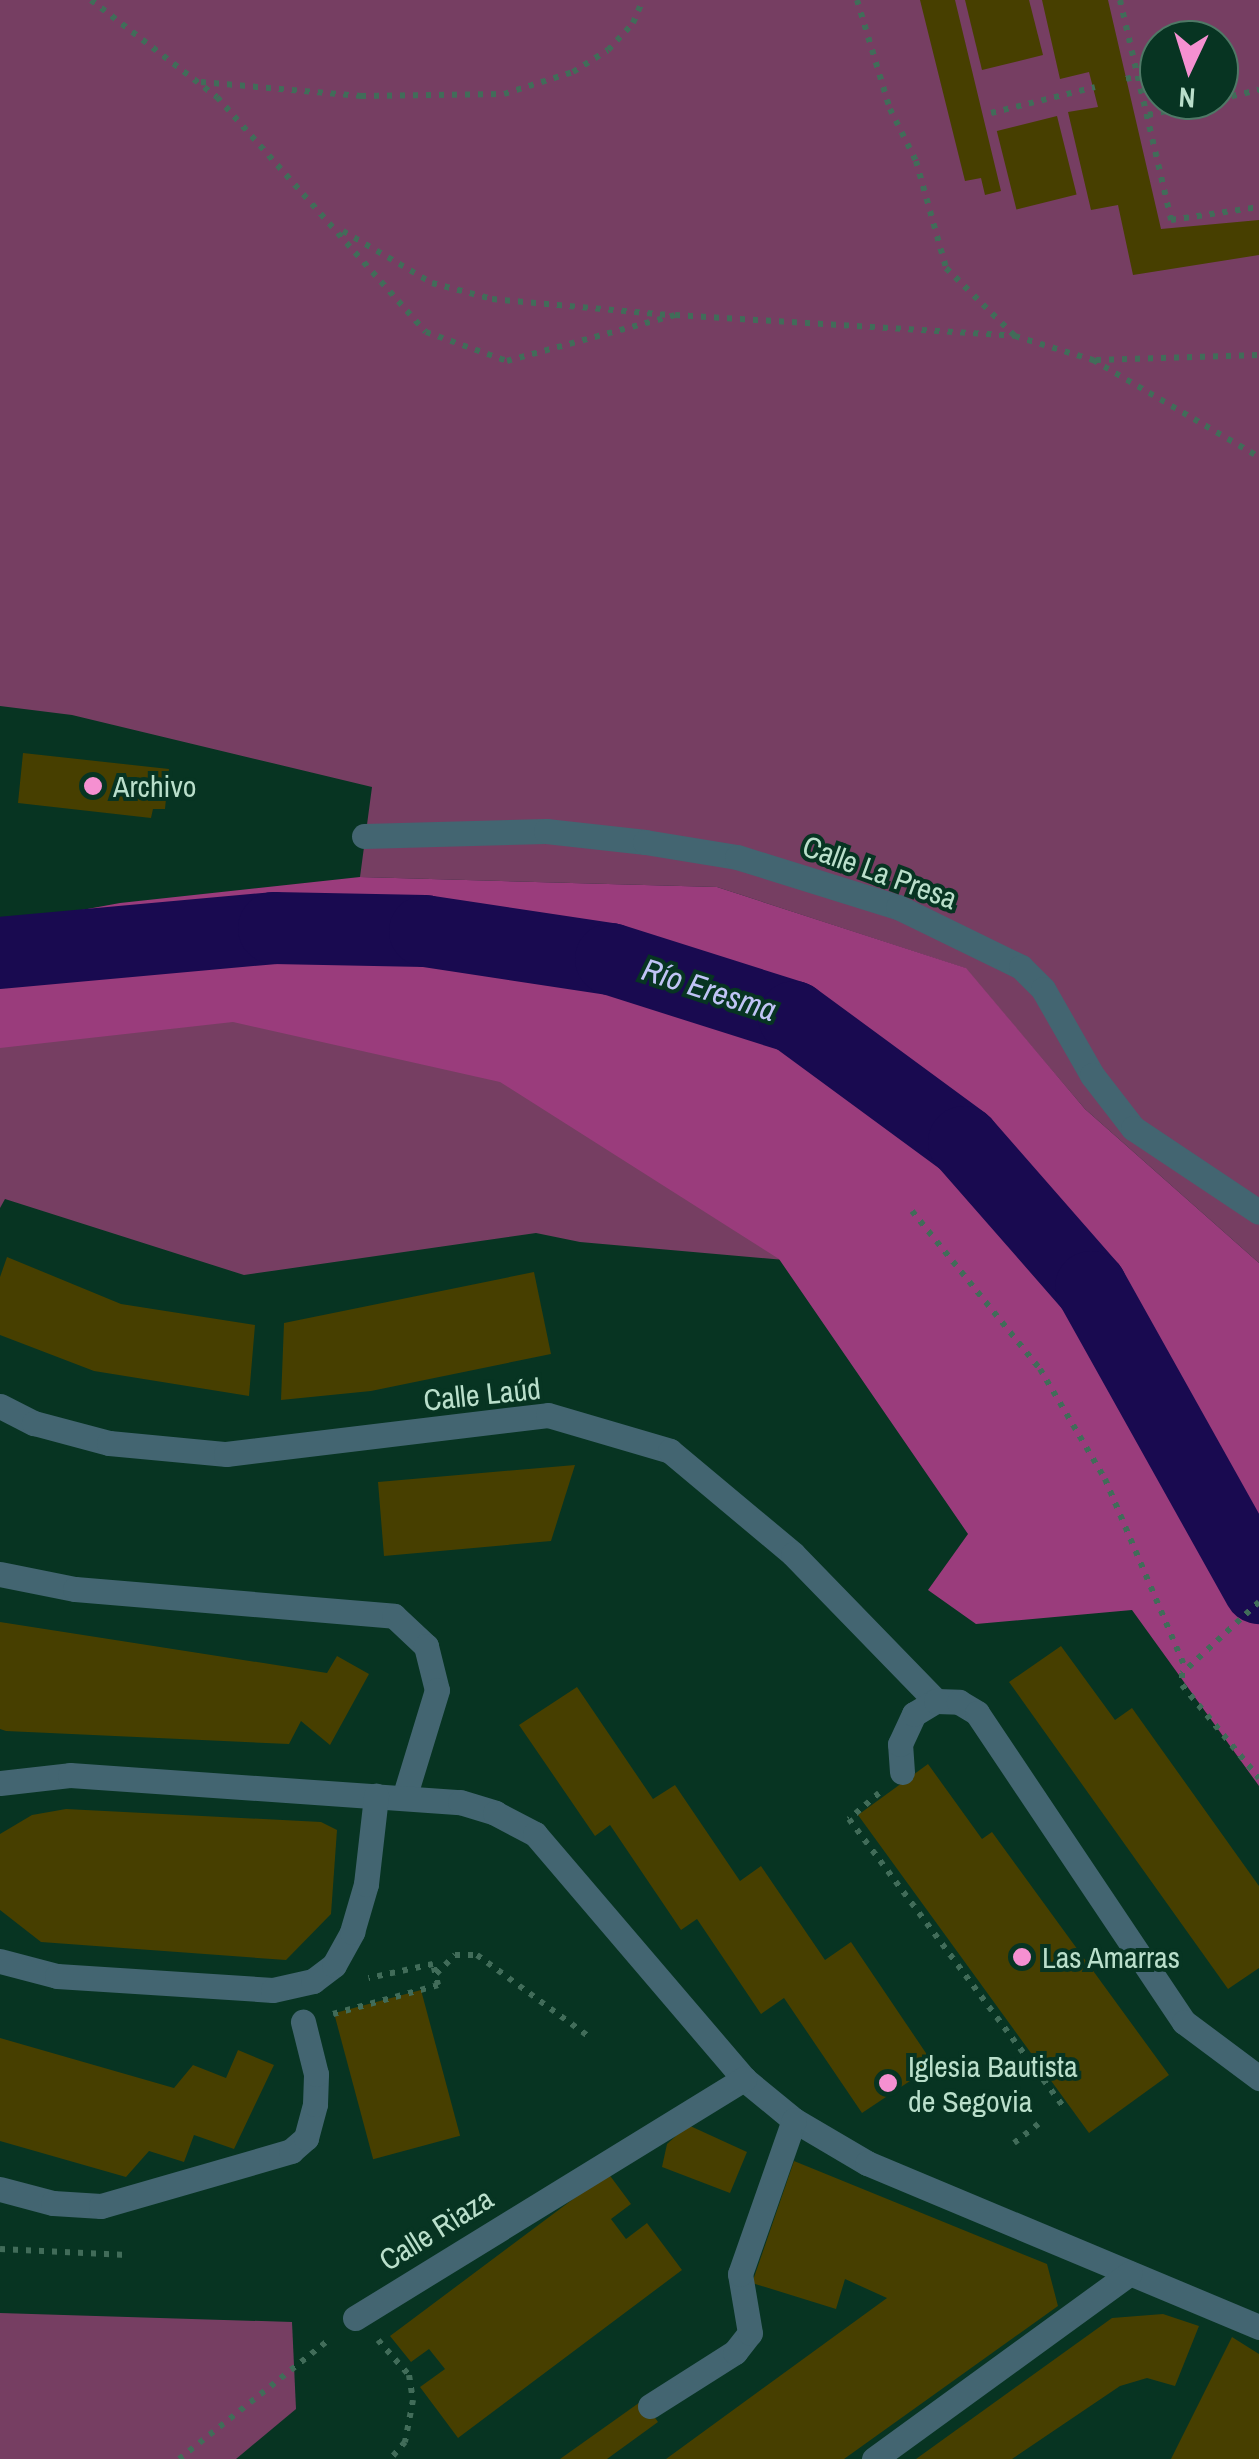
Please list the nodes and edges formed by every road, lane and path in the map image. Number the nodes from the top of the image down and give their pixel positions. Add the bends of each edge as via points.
1 (91, 0) edge
2 (643, 0) edge
3 (857, 0) edge
4 (1120, 0) edge
5 (1138, 76) junction
6 (1126, 79) dead end
7 (1139, 80) edge
8 (200, 82) junction
9 (1095, 87) dead end
10 (991, 113) dead end
11 (1148, 120) edge
12 (1259, 207) edge
13 (335, 226) junction
14 (675, 316) junction
15 (1016, 336) junction
16 (1259, 355) edge
17 (1093, 360) junction
18 (1259, 457) edge
19 (364, 836) dead end
20 (912, 1211) dead end
21 (1259, 1212) edge
22 (0, 1406) edge
23 (0, 1574) edge
24 (1259, 1602) edge
25 (1184, 1665) junction
26 (936, 1701) junction
27 (902, 1772) joint
28 (1259, 1778) edge
29 (0, 1783) edge
30 (376, 1796) junction
31 (404, 1798) junction
32 (0, 1961) edge
33 (435, 1974) junction
34 (368, 1978) dead end
35 (303, 2022) joint
36 (590, 2038) dead end
37 (1259, 2078) edge
38 (744, 2079) junction
39 (1062, 2105) dead end
40 (794, 2120) junction
41 (1038, 2124) dead end
42 (1014, 2143) dead end
43 (0, 2188) edge
44 (0, 2248) edge
45 (126, 2255) dead end
46 (1130, 2273) junction
47 (355, 2318) junction
48 (1259, 2327) edge
49 (650, 2406) dead end
50 (179, 2459) edge
51 (390, 2459) edge
52 (874, 2459) edge

1 - 8 path
2 - 8 path via 633,24 608,50 574,72 504,94 361,96
3 - 15 path via 890,108 916,161 946,268
4 - 5 path
5 - 6 path
5 - 7 path
8 - 13 path
9 - 10 path
11 - 12 path via 1171,220
13 - 14 path via 432,283 462,291 602,313
13 - 14 path via 426,332 507,361
14 - 15 path
15 - 17 path
16 - 17 path
17 - 18 path
19 - 21 street, Calle La Presa via 546,832 645,842 737,858 916,915 1021,967 1043,989 1092,1075 1133,1128
20 - 25 path via 1040,1369 1105,1479
22 - 26 street, Calle Laúd via 109,1444 226,1454 548,1415 670,1452 793,1554
23 - 31 street via 75,1588 394,1616 426,1646 436,1690
24 - 25 path
25 - 28 path via 1182,1685
26 - 27 street via 904,1727
26 - 37 street, Calle Laúd via 959,1702 978,1714 1184,2022
27 - 39 path via 849,1819
29 - 30 street via 70,1775
30 - 31 street
30 - 32 street via 366,1884 352,1932 334,1965 313,1980 273,1990 57,1976
31 - 38 street via 460,1802 535,1834
33 - 34 path via 432,1964
33 - 35 path via 438,1985
33 - 36 path via 455,1955 478,1955
35 - 43 street via 316,2104 306,2138 291,2150 101,2206 53,2203
38 - 40 street
38 - 47 street, Calle Riaza
40 - 46 street via 867,2163
40 - 49 street via 740,2274 750,2333 735,2352
41 - 42 path
44 - 45 path
46 - 48 street
46 - 52 street
47 - 50 path
47 - 51 path via 409,2375 413,2400 404,2442

